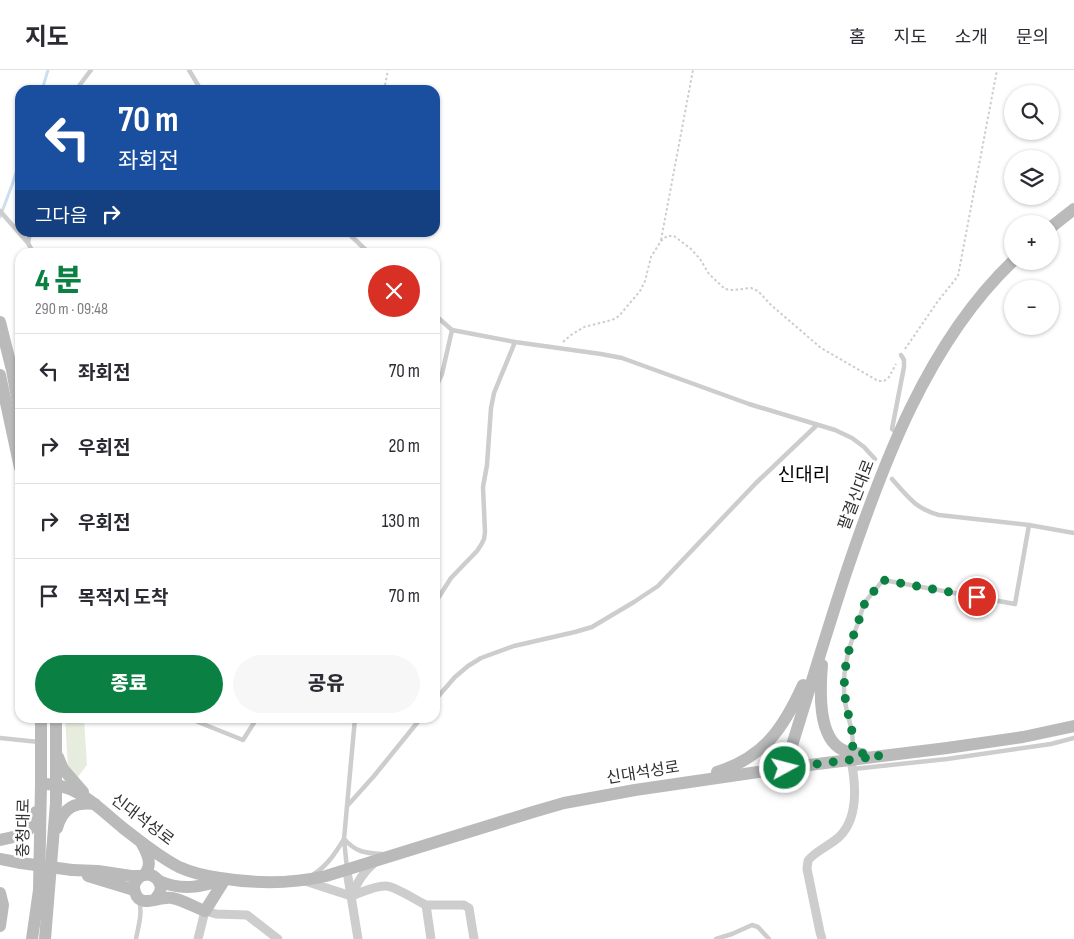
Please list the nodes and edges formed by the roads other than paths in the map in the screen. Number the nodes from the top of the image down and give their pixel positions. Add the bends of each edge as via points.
1 (90, 70) edge
2 (189, 70) edge
3 (80, 85) edge
4 (198, 85) edge
5 (1074, 209) edge
6 (0, 211) edge
7 (1059, 221) edge
8 (15, 228) edge
9 (23, 237) edge
10 (29, 237) edge
11 (352, 237) edge
12 (28, 243) junction
13 (31, 248) edge
14 (364, 248) edge
15 (1004, 270) edge
16 (440, 319) edge
17 (0, 322) edge
18 (452, 330) junction
19 (515, 342) junction
20 (901, 355) road end
21 (0, 375) edge
22 (440, 378) edge
23 (15, 386) edge
24 (818, 425) junction
25 (898, 434) junction
26 (15, 445) edge
27 (875, 459) dead end
28 (892, 479) dead end
29 (1029, 525) junction
30 (1074, 533) edge
31 (440, 595) edge
32 (824, 640) junction
33 (440, 694) edge
34 (40, 723) edge
35 (56, 723) edge
36 (200, 723) edge
37 (254, 723) edge
38 (355, 723) edge
39 (417, 723) edge
40 (1074, 726) edge
41 (0, 738) edge
42 (1074, 738) edge
43 (40, 742) junction
44 (56, 743) junction
45 (852, 761) junction
46 (785, 768) junction
47 (687, 782) junction
48 (41, 784) junction
49 (56, 784) junction
50 (94, 804) junction
51 (347, 806) junction
52 (344, 838) junction
53 (0, 840) edge
54 (141, 842) junction
55 (52, 846) junction
56 (394, 855) junction
57 (0, 859) edge
58 (375, 861) junction
59 (72, 870) junction
60 (347, 870) junction
61 (142, 876) junction
62 (225, 879) junction
63 (159, 881) junction
64 (305, 881) junction
65 (0, 893) edge
66 (136, 894) junction
67 (351, 896) junction
68 (154, 900) junction
69 (426, 905) junction
70 (205, 911) junction
71 (141, 913) junction
72 (0, 926) edge
73 (32, 939) edge
74 (45, 939) edge
75 (136, 939) edge
76 (198, 939) edge
77 (278, 939) edge
78 (358, 939) edge
79 (431, 939) edge
80 (474, 939) edge
81 (716, 939) edge
82 (769, 939) edge
83 (822, 939) edge

1 - 3 lane
2 - 4 lane
5 - 7 street
6 - 8 lane
9 - 12 lane
10 - 12 lane
11 - 14 lane
12 - 13 lane
15 - 25 street, 팔결신대로 via 954,331
16 - 18 lane
17 - 23 street
18 - 19 lane
18 - 22 lane
19 - 24 lane via 622,358
19 - 31 lane via 491,408 482,487 484,540
20 - 25 lane via 904,367 892,429
21 - 26 street
24 - 27 lane via 852,438
24 - 33 lane via 756,483 658,586 592,627 514,646 481,658 455,677
25 - 32 street, 팔결신대로 via 865,516
28 - 29 lane via 929,513
29 - 30 lane
29 - 45 lane via 1015,604 883,580 865,603 845,662 845,702 854,742
32 - 45 street via 821,682 824,724 834,744
32 - 46 street, 팔결신대로
32 - 47 street via 796,702 772,739 743,762
34 - 43 street, 충청대로
35 - 44 street, 충청대로
36 - 37 lane via 243,740
38 - 51 lane
39 - 51 lane
40 - 45 street, 신대석성로 via 1023,737
41 - 43 lane
42 - 45 lane via 947,760
43 - 48 street, 충청대로
44 - 49 street, 충청대로
44 - 50 street via 63,769
45 - 46 street, 신대석성로
45 - 83 street via 855,795 845,830 808,861
46 - 47 street, 신대석성로
47 - 56 street, 신대석성로 via 564,803
48 - 49 street, 신대석성로
48 - 53 street via 36,792 36,818 31,828 20,835
48 - 73 street, 충청대로 via 39,890
49 - 50 street, 신대석성로
49 - 55 street, 충청대로
50 - 54 street, 신대석성로
50 - 55 street via 74,805 67,810 58,824
51 - 52 lane
52 - 56 lane via 365,853
52 - 60 lane
52 - 64 lane via 328,862
54 - 61 street via 149,860
54 - 62 street, 신대석성로 via 179,867
55 - 74 street, 충청대로
56 - 58 street, 신대석성로
57 - 59 street, bridge
58 - 60 street, 신대석성로
58 - 67 street via 365,870
59 - 61 street
59 - 66 street
60 - 64 street, 신대석성로
60 - 67 street
61 - 63 street via 153,875
61 - 66 street via 135,882
62 - 63 street via 200,887
62 - 64 street, 신대석성로 via 260,883
62 - 70 street
63 - 68 street via 161,889
64 - 67 street
65 - 72 street via 3,905
66 - 68 street via 144,901
66 - 71 lane
67 - 69 street via 387,886
67 - 78 street
68 - 70 street via 172,898
68 - 71 lane
69 - 79 street
69 - 80 street via 464,905 469,908
70 - 76 street
70 - 77 street via 247,915
71 - 75 lane
81 - 82 lane via 752,925 758,926

